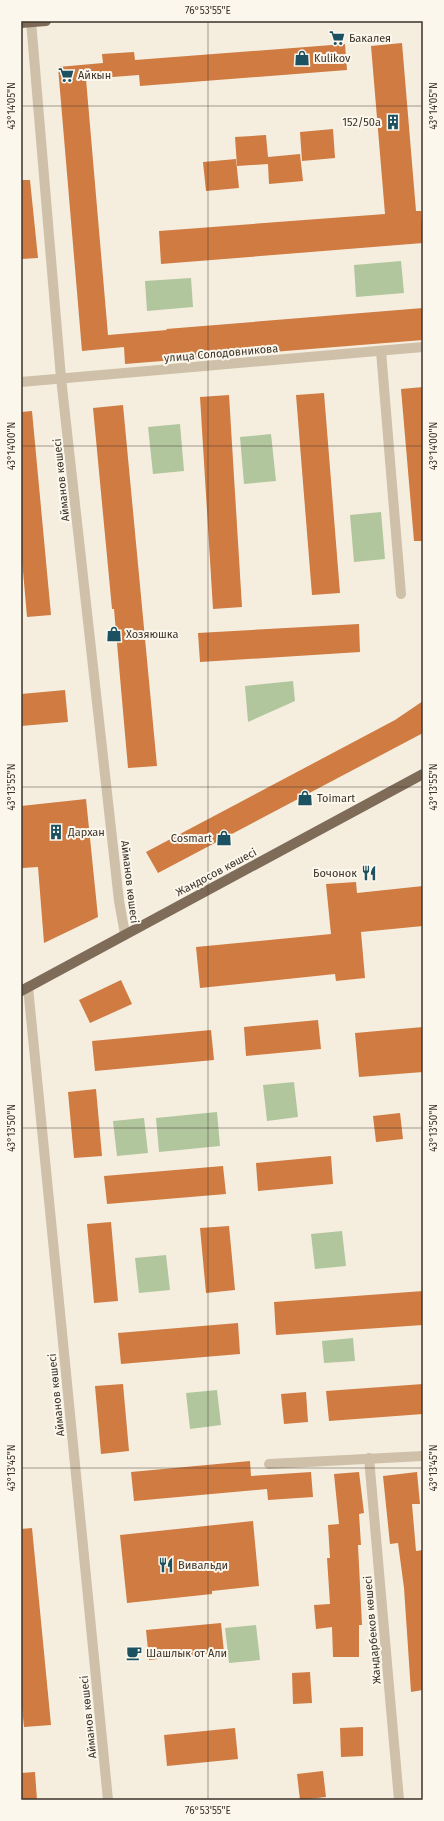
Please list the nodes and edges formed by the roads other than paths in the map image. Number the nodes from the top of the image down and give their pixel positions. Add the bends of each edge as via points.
1 (46, 21) edge
2 (28, 22) edge
3 (423, 347) edge
4 (381, 351) junction
5 (61, 378) junction
6 (21, 382) edge
7 (401, 594) dead end
8 (423, 774) edge
9 (125, 934) junction
10 (25, 989) edge
11 (423, 1456) edge
12 (369, 1458) junction
13 (269, 1464) dead end
14 (108, 1800) edge
15 (399, 1800) edge

1 - 2 main road
2 - 5 street, Айманов көшесі
3 - 4 street, улица Солодовникова
4 - 5 street, улица Солодовникова
4 - 7 street
5 - 6 street, улица Солодовникова
5 - 9 street, Айманов көшесі via 119,901
8 - 9 main road, Жандосов көшесі
9 - 10 main road, Жандосов көшесі
10 - 14 street, Айманов көшесі
11 - 12 street
12 - 13 street
12 - 15 street, Жандарбеков көшесі

